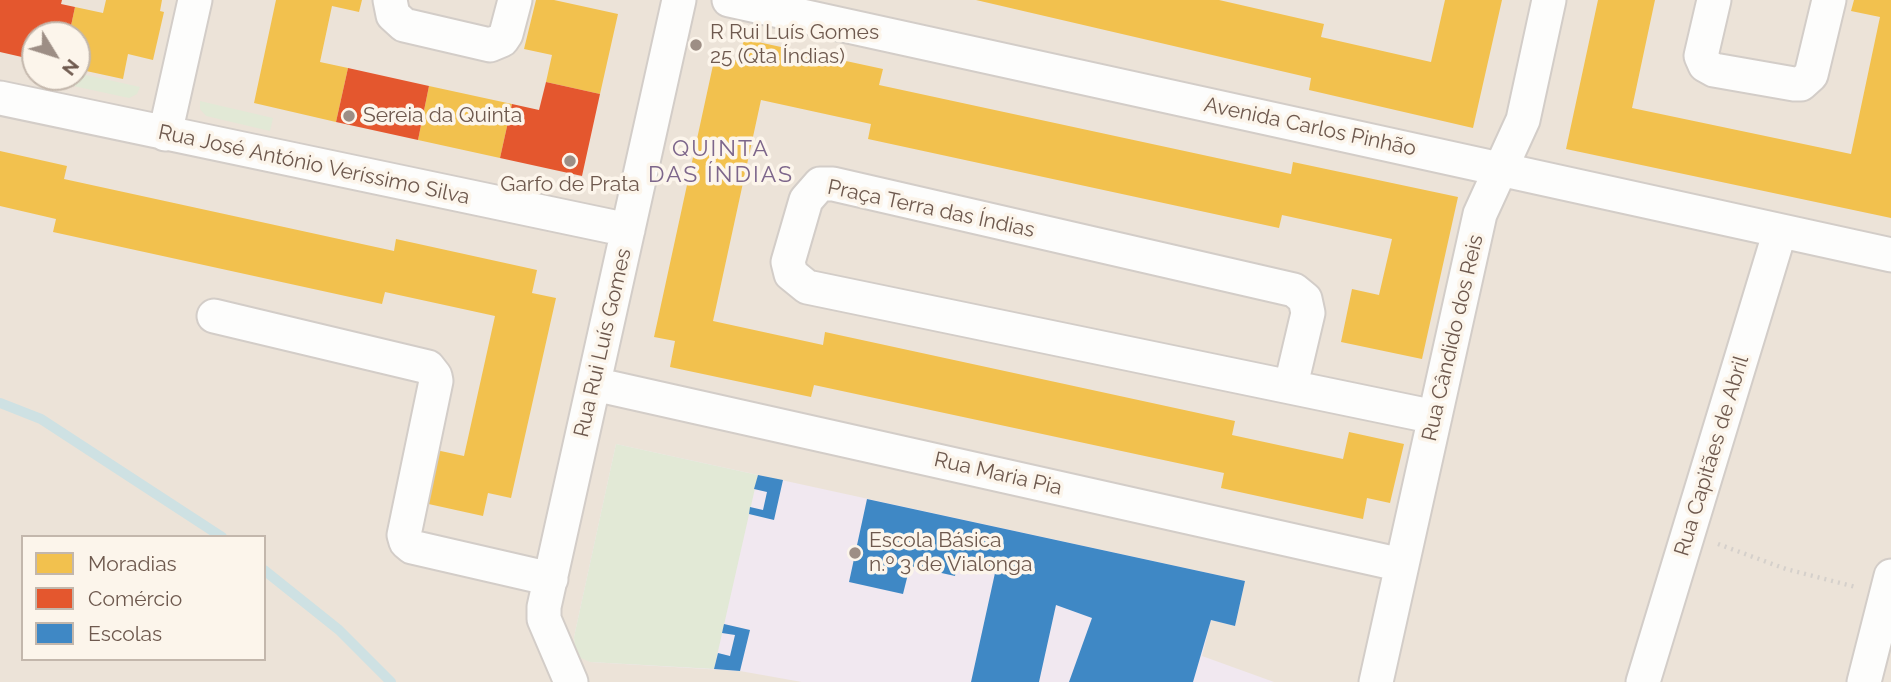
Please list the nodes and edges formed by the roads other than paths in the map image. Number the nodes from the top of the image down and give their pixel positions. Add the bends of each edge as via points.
1 (195, 0) edge
2 (390, 0) edge
3 (515, 0) edge
4 (679, 0) edge
5 (729, 0) edge
6 (1549, 0) edge
7 (1714, 0) edge
8 (1829, 0) edge
9 (0, 98) edge
10 (165, 134) junction
11 (1500, 169) junction
12 (628, 230) junction
13 (1780, 231) junction
14 (1891, 255) edge
15 (214, 316) dead end
16 (594, 384) junction
17 (1291, 385) junction
18 (1435, 417) junction
19 (1402, 565) junction
20 (551, 579) junction
21 (1889, 585) edge
22 (571, 682) edge
23 (1376, 682) edge
24 (1643, 682) edge
25 (1864, 682) edge

1 - 10 street
2 - 3 street via 393,15 404,24 490,45 506,34
4 - 12 street, Rua Rui Luís Gomes
5 - 11 street, Avenida Carlos Pinhão
6 - 11 street, Rua Cândido dos Reis via 1522,120
7 - 8 street via 1701,56 1705,65 1794,84 1811,75
9 - 10 street, Rua José António Veríssimo Silva
10 - 12 street, Rua José António Veríssimo Silva
11 - 13 street, Avenida Carlos Pinhão
11 - 18 street, Rua Cândido dos Reis via 1480,215
12 - 16 street, Rua Rui Luís Gomes
13 - 14 street, Avenida Carlos Pinhão
13 - 24 street, Rua Capitães de Abril
15 - 20 street via 428,367 436,381 406,542
16 - 19 street, Rua Maria Pia
16 - 20 street, Rua Rui Luís Gomes
17 - 17 street, Praça Terra das Índias via 807,287 791,274 788,262 806,200 820,184 833,184 1294,290 1305,299 1308,313
17 - 18 street, Praça Terra das Índias
18 - 19 street, Rua Cândido dos Reis
19 - 23 street, Rua Cândido dos Reis
20 - 22 street, Rua Rui Luís Gomes via 544,619
21 - 25 street

